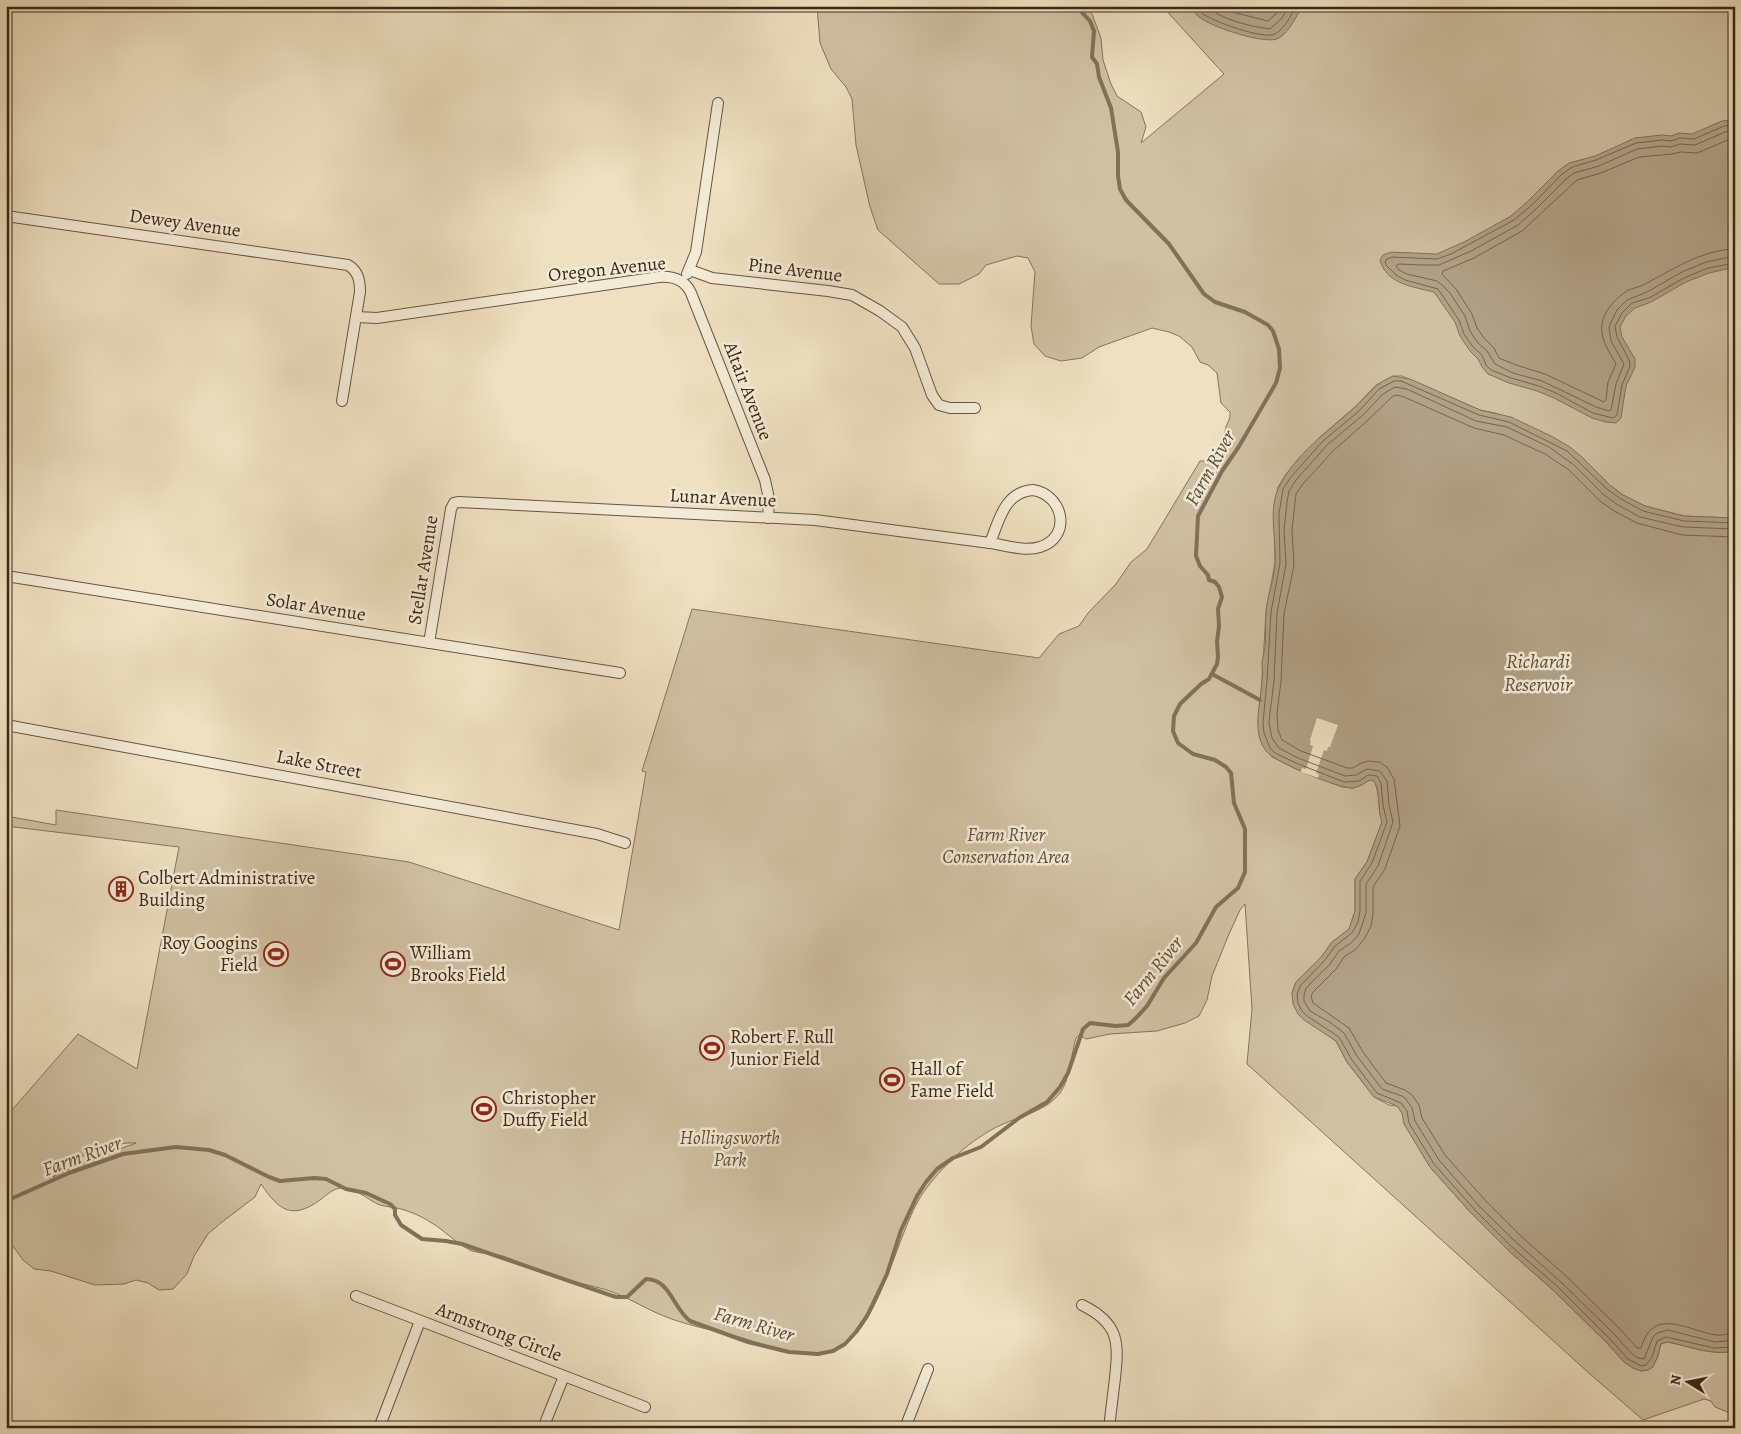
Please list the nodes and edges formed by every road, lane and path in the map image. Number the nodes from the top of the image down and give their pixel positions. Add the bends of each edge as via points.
1 (718, 103) dead end
2 (6, 216) edge
3 (690, 270) junction
4 (682, 281) junction
5 (356, 317) junction
6 (342, 401) dead end
7 (975, 408) dead end
8 (454, 503) joint
9 (768, 518) junction
10 (990, 543) junction
11 (6, 576) edge
12 (429, 643) junction
13 (620, 672) dead end
14 (6, 725) edge
15 (625, 842) dead end
16 (356, 1296) dead end
17 (1082, 1305) dead end
18 (420, 1321) junction
19 (928, 1369) dead end
20 (564, 1376) junction
21 (645, 1407) dead end
22 (379, 1428) edge
23 (544, 1428) edge
24 (905, 1428) edge
25 (1109, 1428) edge

1 - 3 street, Oregon Avenue via 696,252
2 - 5 street, Dewey Avenue via 342,263 353,268 358,278 360,292
3 - 4 street, Oregon Avenue
3 - 7 street, Pine Avenue via 712,278 842,293 857,298 891,318 908,334 932,395 939,404 950,408
4 - 5 street, Oregon Avenue via 659,277 377,318
4 - 9 street, Altair Avenue via 691,293 764,480 769,499
5 - 6 street
8 - 9 street, Lunar Avenue
8 - 12 street, Stellar Avenue
9 - 10 street, Lunar Avenue via 828,522
10 - 10 street, Lunar Avenue via 1005,506 1015,495 1028,490 1038,491 1055,503 1060,525 1054,538 1046,544 1031,549
11 - 12 street, Solar Avenue
12 - 13 street, Solar Avenue
14 - 15 street, Lake Street via 597,834
16 - 18 street, Armstrong Circle
17 - 25 street via 1104,1319 1117,1341
18 - 20 street, Armstrong Circle
18 - 22 street, Armstrong Circle
19 - 24 street
20 - 21 street, Armstrong Circle
20 - 23 street, Armstrong Circle

